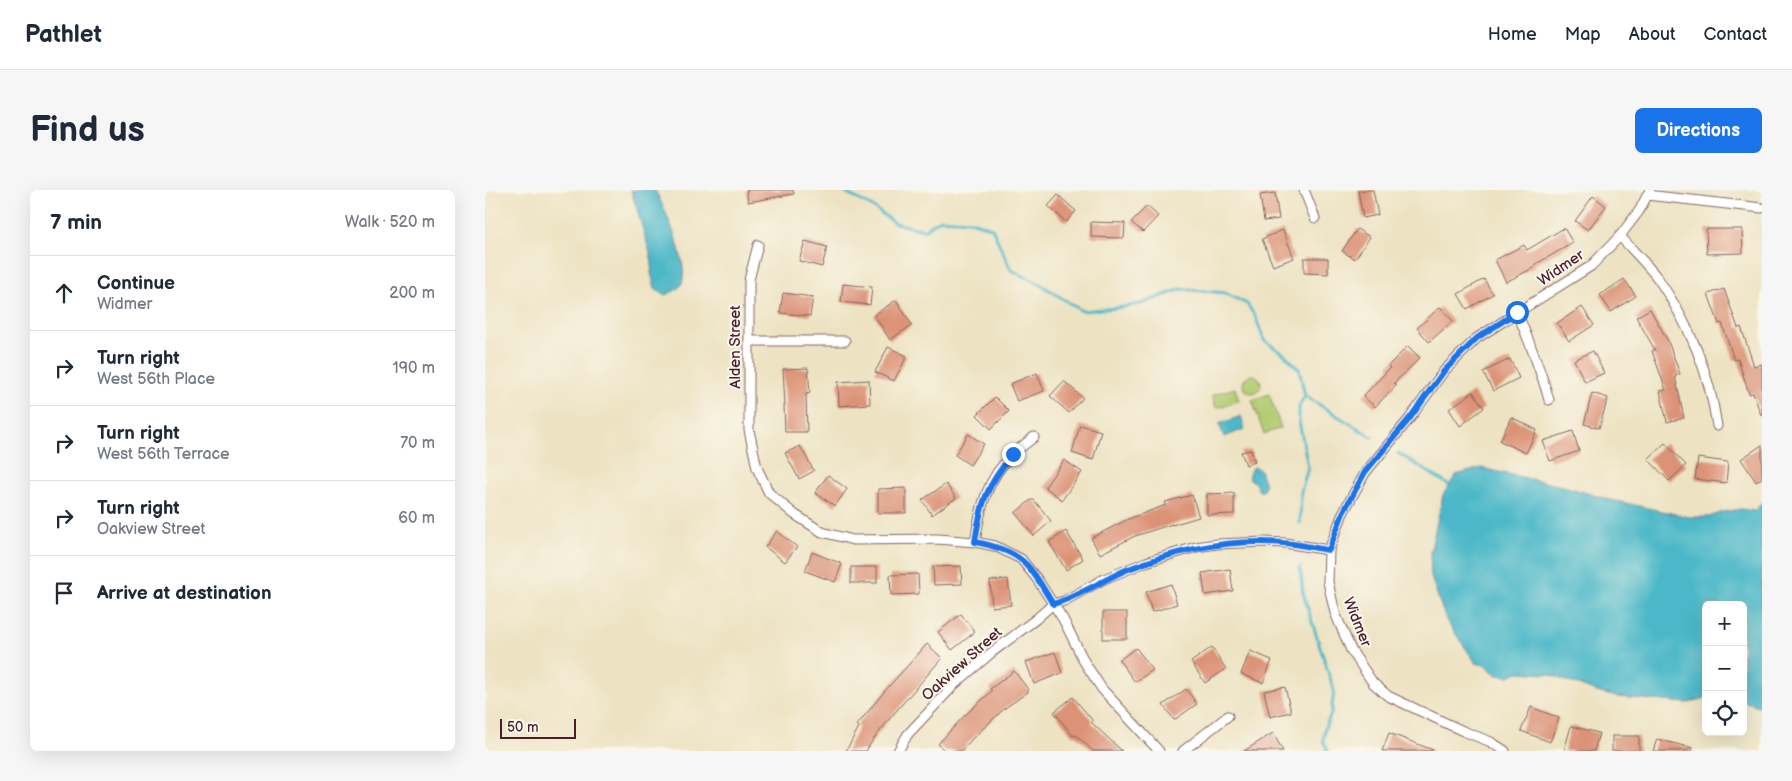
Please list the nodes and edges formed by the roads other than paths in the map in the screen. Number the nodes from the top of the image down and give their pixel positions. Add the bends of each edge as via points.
1 (1304, 190) edge
2 (1648, 192) edge
3 (1762, 208) edge
4 (1315, 218) dead end
5 (1620, 236) junction
6 (758, 245) dead end
7 (1517, 312) junction
8 (749, 341) junction
9 (845, 341) dead end
10 (1549, 400) dead end
11 (1717, 426) dead end
12 (1034, 437) dead end
13 (975, 542) junction
14 (1329, 550) junction
15 (1053, 604) junction
16 (1228, 716) dead end
17 (898, 751) edge
18 (1159, 751) edge
19 (1183, 751) edge
20 (1505, 751) edge

1 - 4 street
2 - 3 street
2 - 5 street, Widmer via 1639,211
5 - 7 street, Widmer via 1591,266
5 - 11 street via 1657,279 1694,341 1706,373
6 - 8 street, Alden Street via 749,280
7 - 10 street
7 - 14 street, Widmer via 1477,338 1444,371 1365,472 1343,513
8 - 9 street
8 - 13 street, Alden Street via 749,430 757,468 769,494 822,532 853,540
12 - 13 street via 999,470 987,491
13 - 15 street, Alden Street via 995,546 1021,559
14 - 15 street, Oakview Street via 1265,542 1196,548 1146,562
14 - 20 street, Widmer via 1328,582 1335,613 1351,650 1373,683 1388,696
15 - 17 street, Oakview Street via 956,683 907,734
15 - 18 street, Alden Street via 1102,689
16 - 19 street

